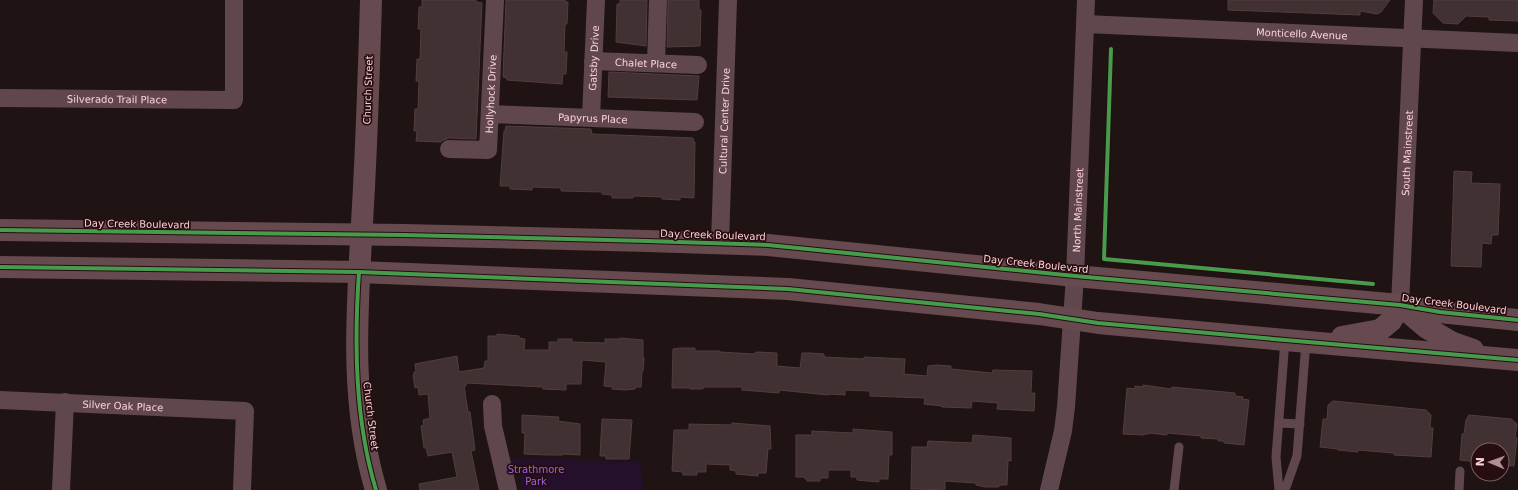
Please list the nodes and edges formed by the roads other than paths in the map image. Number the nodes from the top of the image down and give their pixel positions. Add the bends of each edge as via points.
1 (234, 0) edge
2 (371, 0) edge
3 (495, 0) edge
4 (596, 0) edge
5 (658, 0) edge
6 (728, 0) edge
7 (1086, 0) edge
8 (1414, 0) edge
9 (1085, 24) junction
10 (1412, 38) junction
11 (1518, 43) edge
12 (593, 62) junction
13 (656, 63) junction
14 (698, 65) dead end
15 (0, 98) edge
16 (490, 114) junction
17 (591, 117) junction
18 (695, 122) dead end
19 (449, 149) dead end
20 (0, 230) edge
21 (361, 236) junction
22 (720, 243) junction
23 (0, 267) edge
24 (359, 272) junction
25 (1075, 276) junction
26 (1400, 305) junction
27 (1072, 319) junction
28 (1518, 320) edge
29 (1285, 340) junction
30 (1311, 342) junction
31 (1493, 358) junction
32 (1518, 360) edge
33 (0, 400) edge
34 (65, 402) junction
35 (492, 404) dead end
36 (1279, 422) junction
37 (1300, 424) junction
38 (1179, 447) dead end
39 (1460, 471) dead end
40 (61, 490) edge
41 (242, 490) edge
42 (376, 490) edge
43 (508, 490) edge
44 (1049, 490) edge
45 (1174, 490) edge
46 (1280, 490) edge
47 (1285, 490) edge
48 (1459, 490) edge

1 - 15 street, Silverado Trail Place via 234,100
2 - 21 main road, Church Street
3 - 16 street, Hollyhock Drive
4 - 12 street, Gatsby Drive
5 - 13 street
6 - 22 street, Cultural Center Drive
7 - 9 street, North Mainstreet
8 - 10 street, South Mainstreet
9 - 10 street, Monticello Avenue
9 - 25 street, North Mainstreet
10 - 11 street, Monticello Avenue
10 - 26 street, South Mainstreet
12 - 13 street, Chalet Place
12 - 17 street, Gatsby Drive
13 - 14 street, Chalet Place
16 - 17 street, Papyrus Place
16 - 19 street, Hollyhock Drive via 488,150
17 - 18 street, Papyrus Place
20 - 21 main road, Day Creek Boulevard
21 - 22 main road, Day Creek Boulevard
21 - 24 main road, Church Street
22 - 25 main road, Day Creek Boulevard via 768,245
23 - 24 main road
24 - 27 main road via 788,289
24 - 42 main road, Church Street via 359,395 365,440
25 - 26 main road, Day Creek Boulevard
25 - 27 street, North Mainstreet
26 - 28 main road, Day Creek Boulevard
26 - 30 main road via 1391,321 1380,330
26 - 31 main road via 1427,328 1453,343
27 - 29 main road
27 - 44 street, North Mainstreet via 1063,431
29 - 30 main road
29 - 36 lane
30 - 31 main road
30 - 37 lane
31 - 32 main road
33 - 34 street, Silver Oak Place
34 - 40 street
34 - 41 street, Silver Oak Place via 245,411
35 - 43 street via 493,426
36 - 37 lane
36 - 46 lane via 1276,457
37 - 47 lane via 1297,456
38 - 45 lane
39 - 48 lane

